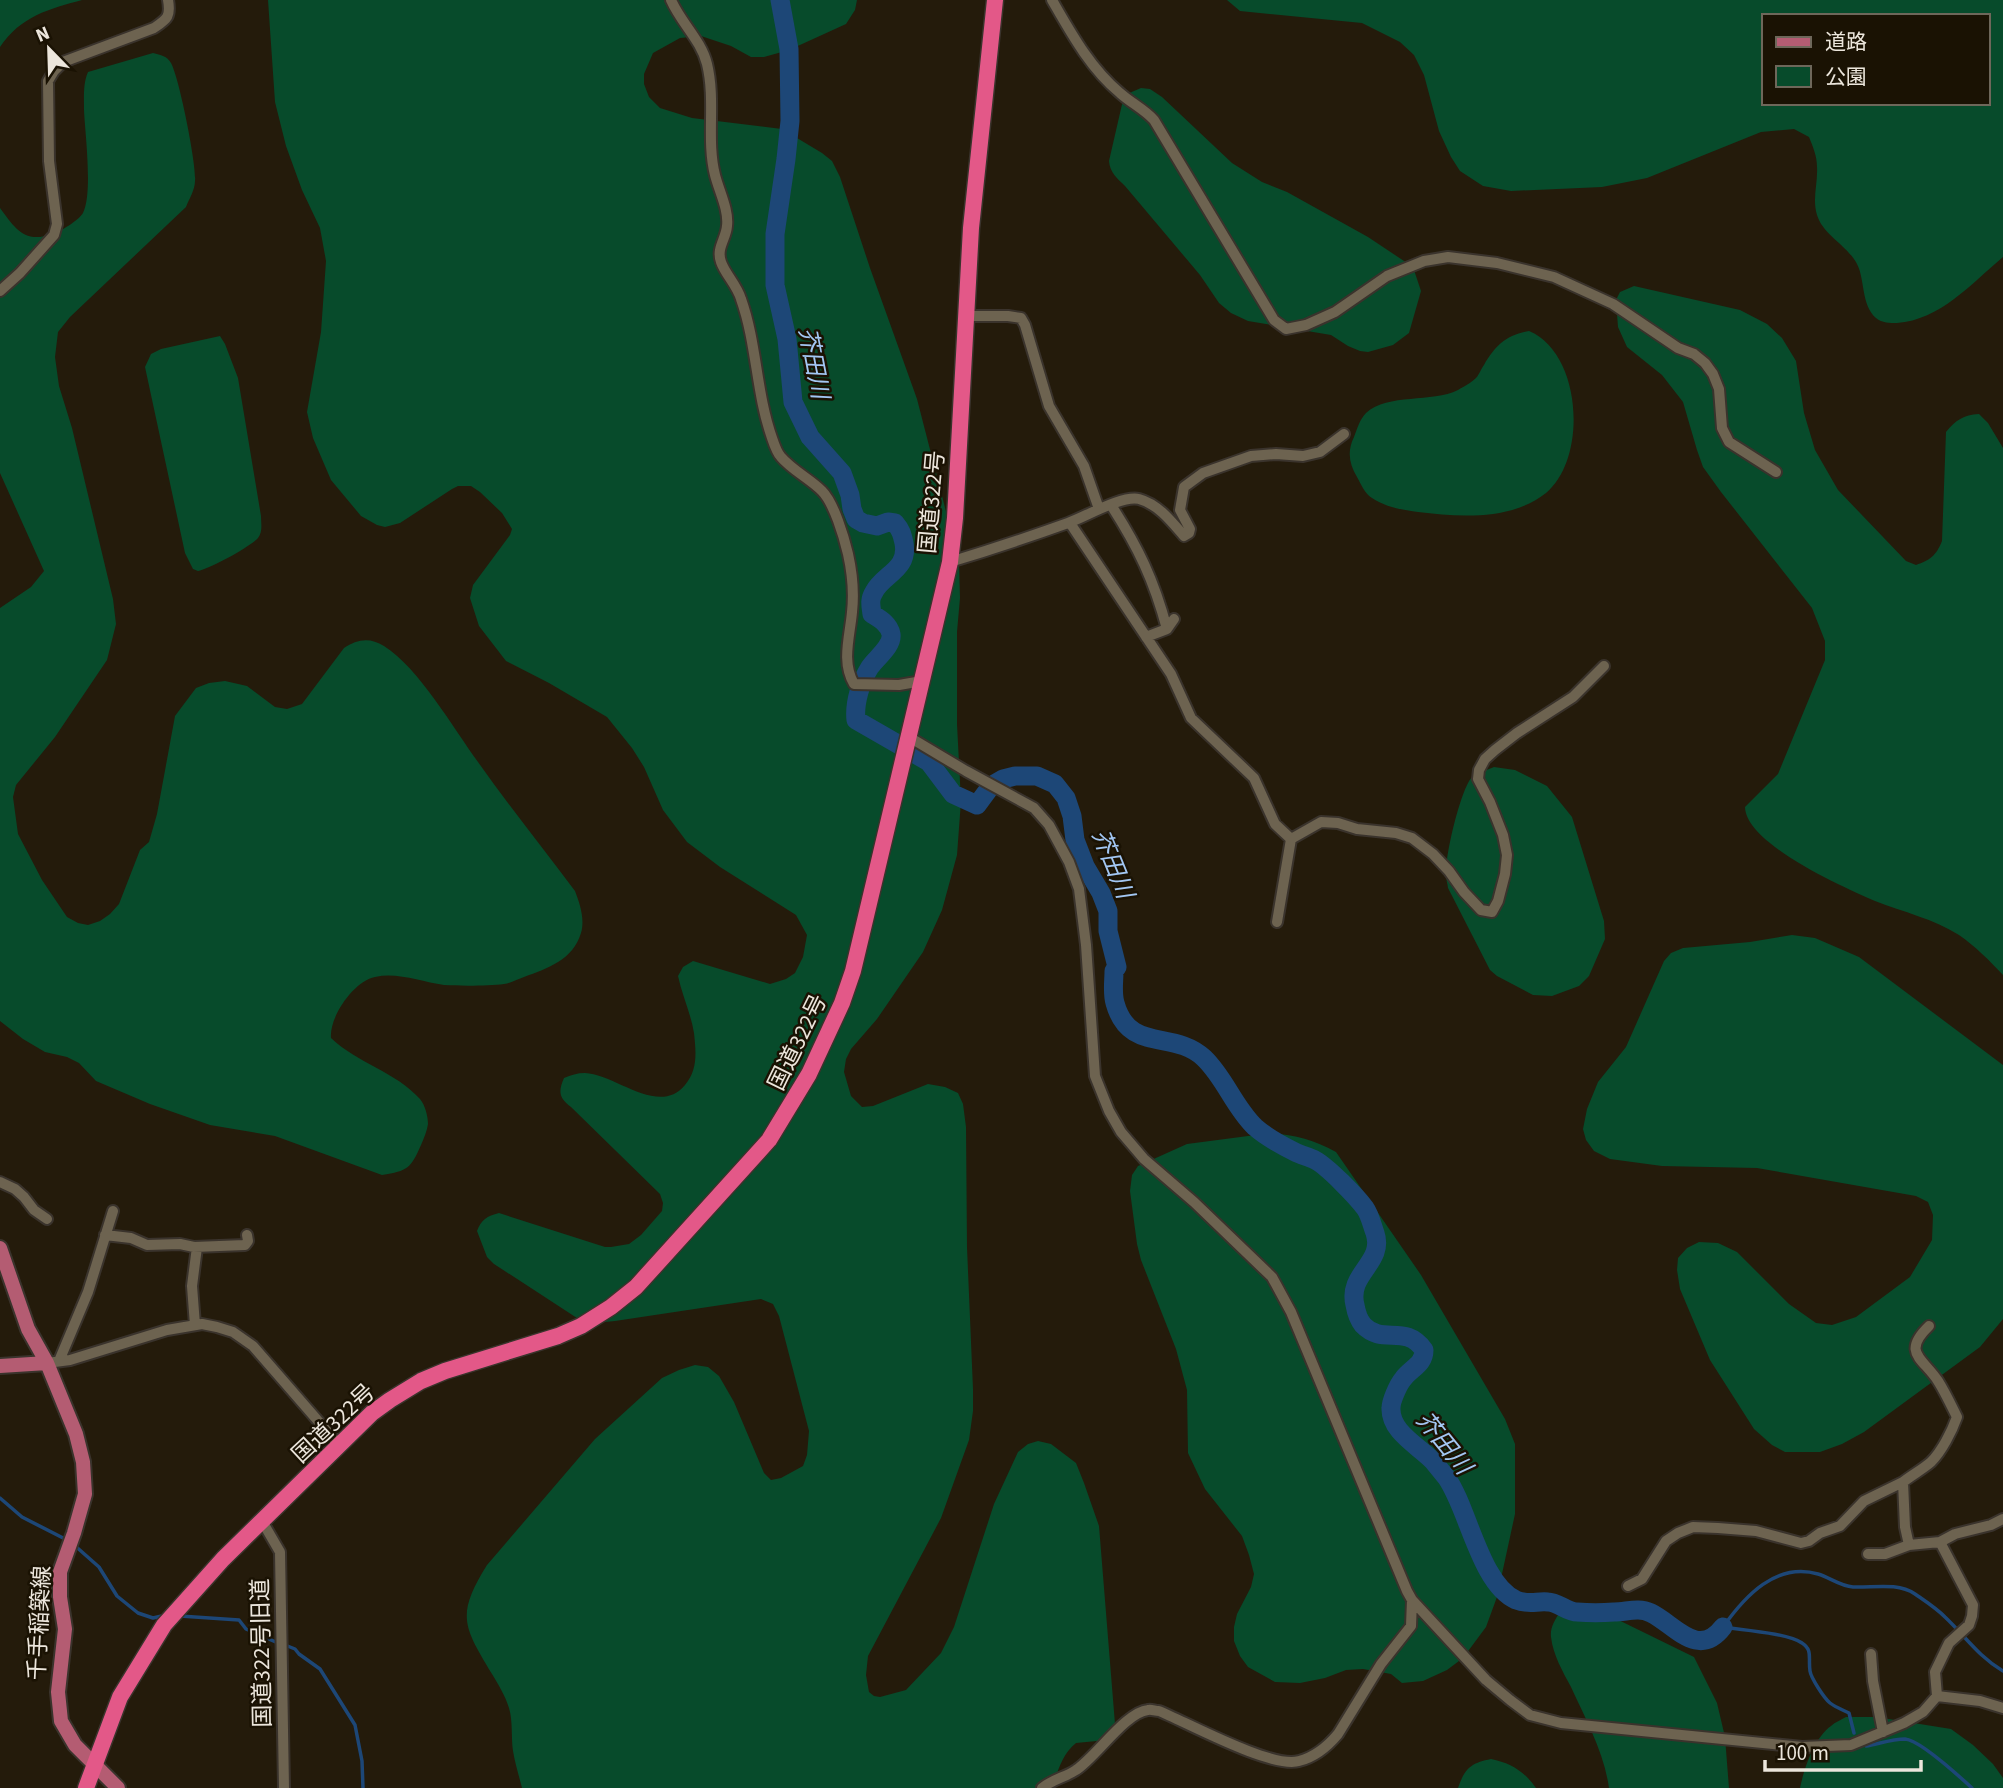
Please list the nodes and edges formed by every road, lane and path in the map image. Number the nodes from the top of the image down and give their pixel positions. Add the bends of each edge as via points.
1 (168, 0) edge
2 (671, 0) edge
3 (995, 0) edge
4 (1052, 0) edge
5 (0, 291) edge
6 (967, 316) junction
7 (1344, 434) dead end
8 (1776, 472) dead end
9 (1105, 507) junction
10 (1070, 523) junction
11 (950, 562) junction
12 (1174, 619) dead end
13 (1167, 629) junction
14 (1146, 637) junction
15 (1604, 666) dead end
16 (922, 681) junction
17 (908, 741) junction
18 (1291, 839) junction
19 (1277, 922) dead end
20 (0, 1182) edge
21 (113, 1211) dead end
22 (47, 1219) dead end
23 (106, 1235) junction
24 (247, 1235) dead end
25 (197, 1247) junction
26 (0, 1248) edge
27 (195, 1325) junction
28 (1929, 1326) dead end
29 (53, 1362) junction
30 (0, 1366) edge
31 (339, 1445) junction
32 (1903, 1482) junction
33 (2003, 1519) edge
34 (262, 1521) junction
35 (1940, 1542) junction
36 (1909, 1545) junction
37 (1868, 1554) dead end
38 (1628, 1586) dead end
39 (1412, 1600) junction
40 (1871, 1654) dead end
41 (1937, 1696) junction
42 (2003, 1708) edge
43 (1883, 1732) junction
44 (94, 1764) junction
45 (86, 1788) edge
46 (118, 1788) edge
47 (284, 1788) edge
48 (1042, 1788) edge

1 - 5 street via 166,20 63,62 48,81 49,161 57,224 54,235
2 - 16 street via 706,62 712,95 711,151 727,227 720,247 721,262 741,297 772,437 780,456 824,493 848,554 852,610 849,676 854,684
3 - 6 highway, 国道322号 via 971,228
4 - 8 street via 1094,66 1154,120 1280,326 1306,325 1335,312 1387,276 1424,261 1448,257 1497,262 1554,277 1613,304 1705,363 1718,389 1721,428 1729,442
6 - 9 street via 1021,318 1049,406
6 - 11 highway, 国道322号
7 - 9 street via 1321,452 1251,456 1203,473 1184,487 1180,510 1190,529 1184,536 1165,514 1143,500
9 - 10 street
9 - 13 street via 1133,540 1146,565
10 - 11 street
10 - 14 street
11 - 16 highway, 国道322号
12 - 13 street
13 - 14 street
14 - 18 street via 1171,674 1191,719 1254,778 1275,824
15 - 18 street via 1573,697 1495,750 1479,770 1478,779 1507,855 1506,874 1492,912 1481,910 1433,854 1412,838 1321,822
16 - 17 highway, 国道322号
17 - 31 highway, 国道322号 via 842,1003 809,1074 769,1140 636,1287 611,1307 558,1336 421,1381 372,1413
17 - 39 street via 1034,807 1049,825 1079,889 1096,1076 1109,1111 1144,1159 1272,1277 1291,1312
18 - 19 street
20 - 22 street via 15,1189
21 - 23 street
23 - 25 street via 147,1245
23 - 29 street via 88,1292
24 - 25 street via 245,1245
25 - 27 street via 192,1286
26 - 29 main road, 千手稲築線 via 28,1329
27 - 29 street
27 - 31 street via 233,1332 253,1346
28 - 32 street via 1918,1336 1916,1357 1937,1380 1957,1416 1930,1463
29 - 30 main road
29 - 44 main road, 千手稲築線 via 83,1462 85,1494 60,1572 65,1629 58,1692 61,1721 75,1745
31 - 34 highway, 国道322号
32 - 36 street
32 - 38 street via 1864,1501 1840,1526 1801,1543 1756,1531 1693,1527 1666,1541 1642,1579
33 - 35 street
34 - 44 highway, 国道322号 via 164,1625 120,1697
34 - 47 street, 国道322号旧道 via 280,1552
35 - 36 street
35 - 41 street via 1973,1605 1972,1616 1935,1672
36 - 37 street via 1885,1554
39 - 43 street via 1486,1680 1530,1715 1561,1723 1802,1747 1851,1745
39 - 48 street via 1411,1626 1381,1664 1338,1734 1314,1755 1297,1762 1266,1757 1147,1710 1124,1724 1076,1771
40 - 43 street
41 - 42 street
41 - 43 street via 1923,1712
44 - 45 highway, 国道322号
44 - 46 main road, 千手稲築線

